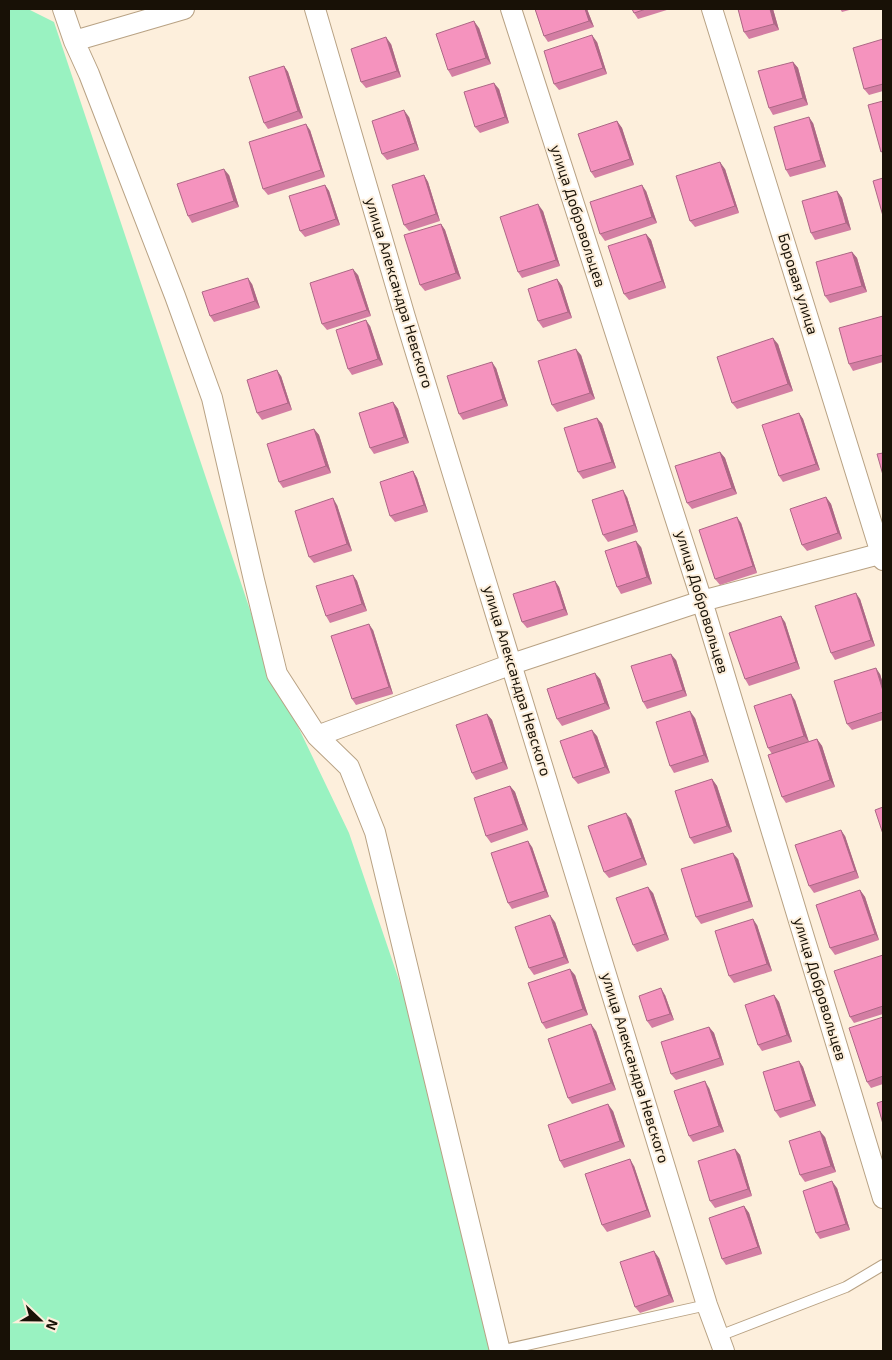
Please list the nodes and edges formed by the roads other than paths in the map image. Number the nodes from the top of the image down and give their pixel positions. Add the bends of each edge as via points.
1 (64, 9) edge
2 (184, 9) edge
3 (315, 9) edge
4 (511, 9) edge
5 (712, 9) edge
6 (74, 41) junction
7 (883, 556) edge
8 (702, 601) junction
9 (512, 664) junction
10 (316, 736) junction
11 (883, 1198) edge
12 (883, 1265) edge
13 (707, 1305) junction
14 (722, 1343) edge
15 (500, 1351) edge

1 - 6 street
2 - 6 street
3 - 9 street, улица Александра Невского via 405,317
4 - 8 street, улица Добровольцев
5 - 7 street, Боровая улица
6 - 10 street via 172,287 212,398 277,674
7 - 8 street
8 - 9 street
8 - 11 street, улица Добровольцев
9 - 10 street
9 - 13 street, улица Александра Невского
10 - 15 street via 349,767 374,832
12 - 14 lane via 846,1287
13 - 14 street, улица Александра Невского
13 - 15 lane

